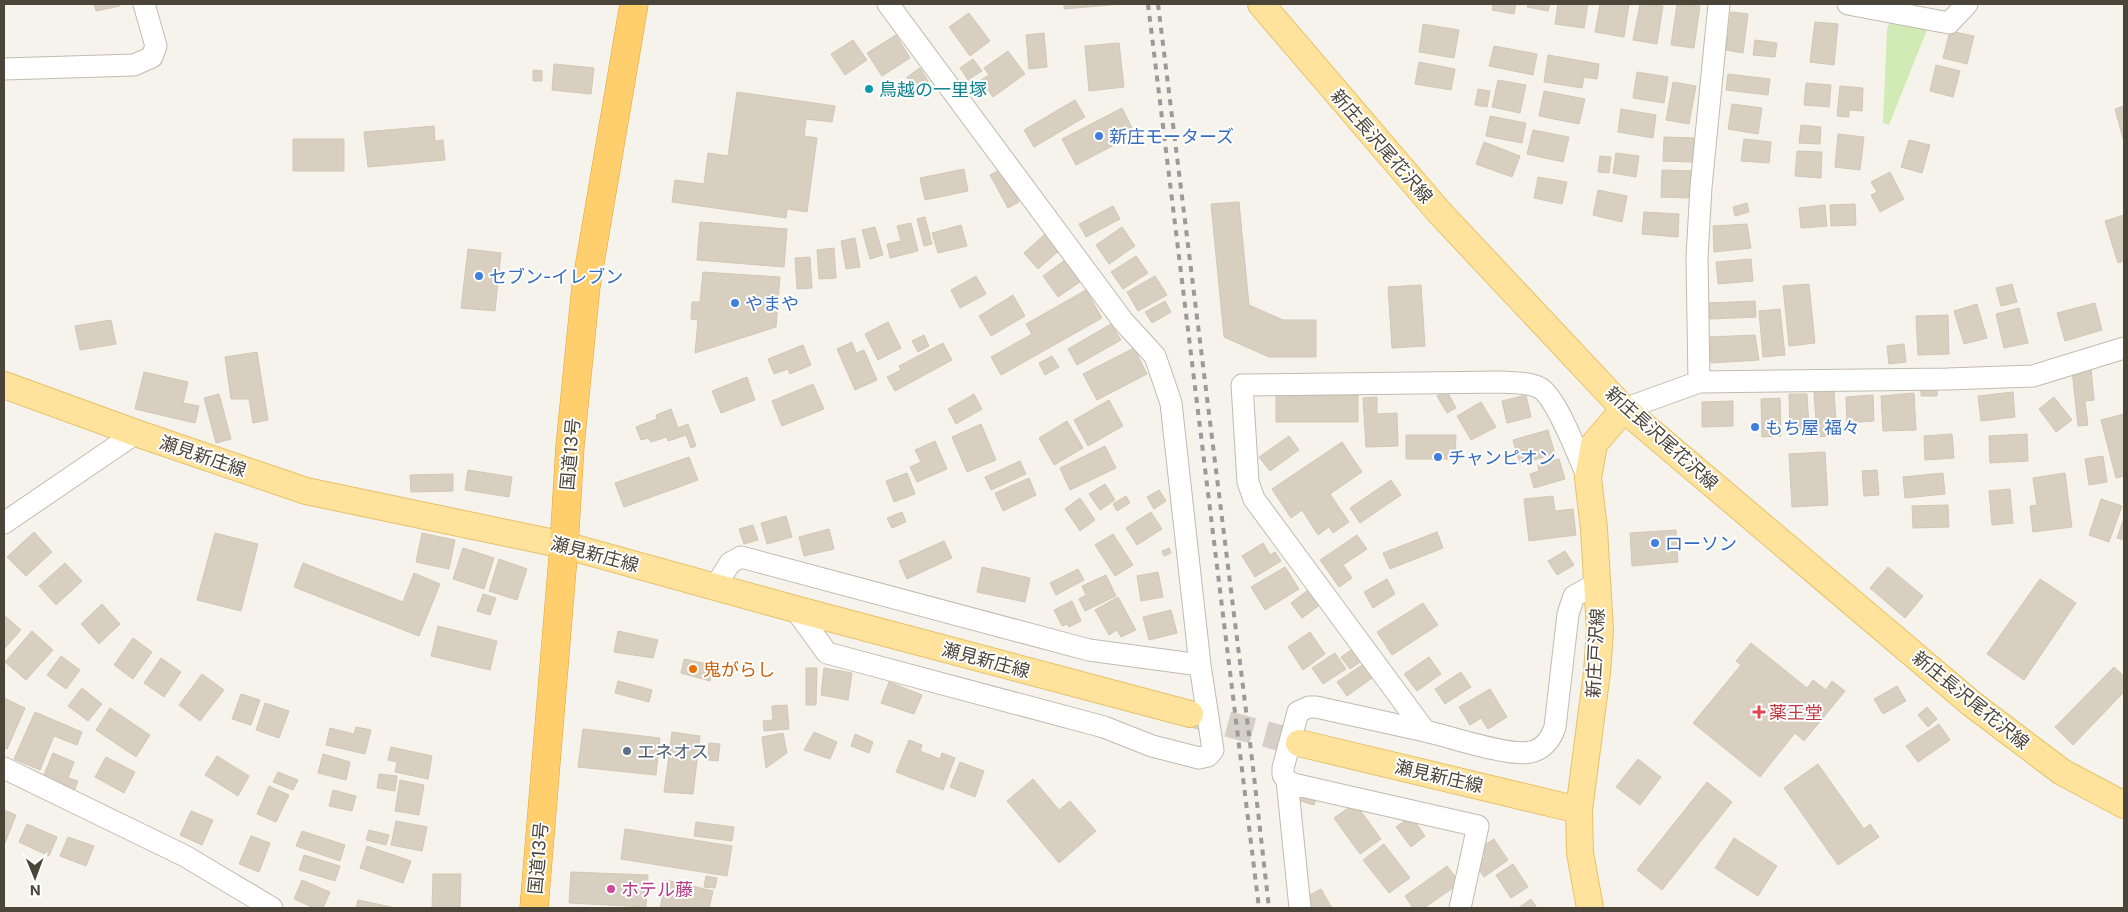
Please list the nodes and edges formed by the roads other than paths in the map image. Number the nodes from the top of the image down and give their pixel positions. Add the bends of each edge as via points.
1 (144, 4) edge
2 (634, 4) edge
3 (888, 4) edge
4 (1261, 4) edge
5 (1718, 4) edge
6 (1848, 4) edge
7 (1967, 4) edge
8 (4, 69) edge
9 (2124, 348) edge
10 (1699, 382) junction
11 (4, 385) edge
12 (1624, 409) junction
13 (136, 433) junction
14 (1588, 478) junction
15 (4, 524) edge
16 (564, 545) junction
17 (1598, 583) junction
18 (715, 587) junction
19 (795, 609) junction
20 (1200, 665) junction
21 (1190, 714) tunnel mouth
22 (1425, 731) junction
23 (1299, 743) tunnel mouth
24 (4, 768) edge
25 (1287, 780) junction
26 (2124, 805) edge
27 (1579, 810) junction
28 (272, 908) edge
29 (534, 908) edge
30 (1300, 908) edge
31 (1460, 908) edge
32 (1590, 908) edge

1 - 8 street via 156,46 152,57 134,65
2 - 16 highway, 国道13号 via 586,286
3 - 20 street via 1123,321 1155,356 1171,403
4 - 12 main road, 新庄長沢尾花沢線 via 1439,212
5 - 10 street via 1697,257
6 - 7 street via 1949,24
9 - 10 street via 2033,376
10 - 12 street
11 - 13 main road, 瀬見新庄線
12 - 14 main road, 新庄戸沢線 via 1594,444
12 - 26 main road, 新庄長沢尾花沢線 via 1972,704 2062,772
13 - 15 street
13 - 16 main road, 瀬見新庄線 via 306,491
14 - 17 main road, 新庄戸沢線
14 - 22 street via 1551,398 1539,388 1501,382 1242,385 1248,482 1254,499
16 - 18 main road, 瀬見新庄線
16 - 29 highway, 国道13号
17 - 22 street via 1574,596 1568,614 1555,727 1552,738 1542,747 1515,753
17 - 27 main road, 新庄戸沢線 via 1598,672
18 - 19 main road, 瀬見新庄線
18 - 20 street via 730,563 741,557 1089,650
19 - 20 street via 827,653 1104,727 1152,746 1199,758 1208,756 1213,750
19 - 21 main road, 瀬見新庄線
22 - 25 street via 1316,707 1302,709 1295,717 1283,768
23 - 27 main road, 瀬見新庄線
24 - 28 street via 185,856
25 - 30 street
25 - 31 street via 1478,826
27 - 32 main road, 新庄戸沢線 via 1580,853

